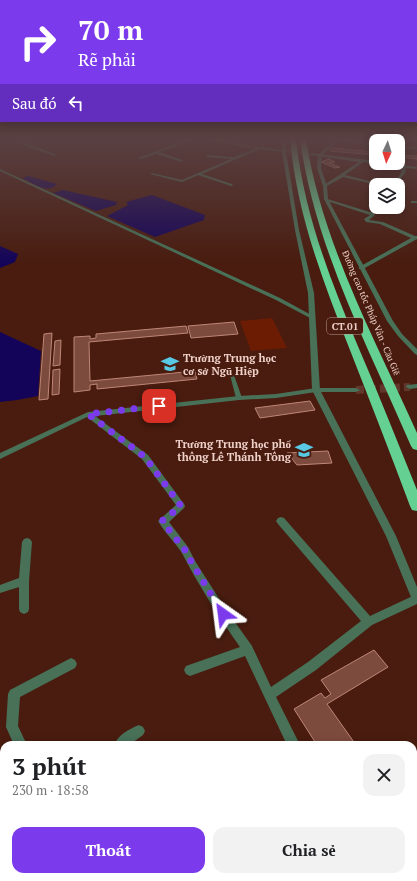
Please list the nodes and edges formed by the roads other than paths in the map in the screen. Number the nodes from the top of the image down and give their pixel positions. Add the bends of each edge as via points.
1 (22, 180) edge
2 (216, 180) edge
3 (290, 180) edge
4 (299, 180) edge
5 (310, 180) edge
6 (323, 180) edge
7 (334, 180) edge
8 (231, 185) dead end
9 (325, 186) junction
10 (326, 199) junction
11 (416, 238) edge
12 (361, 268) junction
13 (312, 317) junction
14 (417, 353) edge
15 (232, 375) dead end
16 (316, 390) junction
17 (356, 390) tunnel mouth
18 (239, 398) junction
19 (88, 414) junction
20 (417, 446) edge
21 (0, 456) edge
22 (417, 506) edge
23 (281, 521) dead end
24 (27, 542) dead end
25 (24, 581) junction
26 (0, 588) edge
27 (417, 599) edge
28 (24, 609) dead end
29 (368, 622) junction
30 (248, 650) junction
31 (71, 664) dead end
32 (190, 670) dead end
33 (268, 695) junction
34 (139, 731) dead end
35 (19, 741) edge
36 (124, 741) edge
37 (292, 741) edge

1 - 13 street via 273,296
2 - 8 street
3 - 13 street via 297,230 311,293
4 - 22 highway, CT.01 via 329,288
5 - 20 highway, Đường cao tốc Pháp Vân - Cầu Giẽ / CT.01 via 325,232 346,287
6 - 9 street
7 - 9 street
9 - 10 street
10 - 11 street via 371,214 373,215 366,219 368,221 381,223
10 - 12 street
11 - 12 street
12 - 14 street via 390,321
13 - 16 street
15 - 18 lane
16 - 17 street
16 - 18 street
16 - 27 street via 391,536
18 - 19 street
19 - 21 street
19 - 30 street via 145,457 181,506 162,521 185,550
23 - 29 street
24 - 25 street
25 - 26 street
25 - 28 street
27 - 29 street
29 - 33 street via 312,666
30 - 32 street
30 - 33 street
31 - 35 street via 14,694 12,728
33 - 37 street
34 - 36 street

